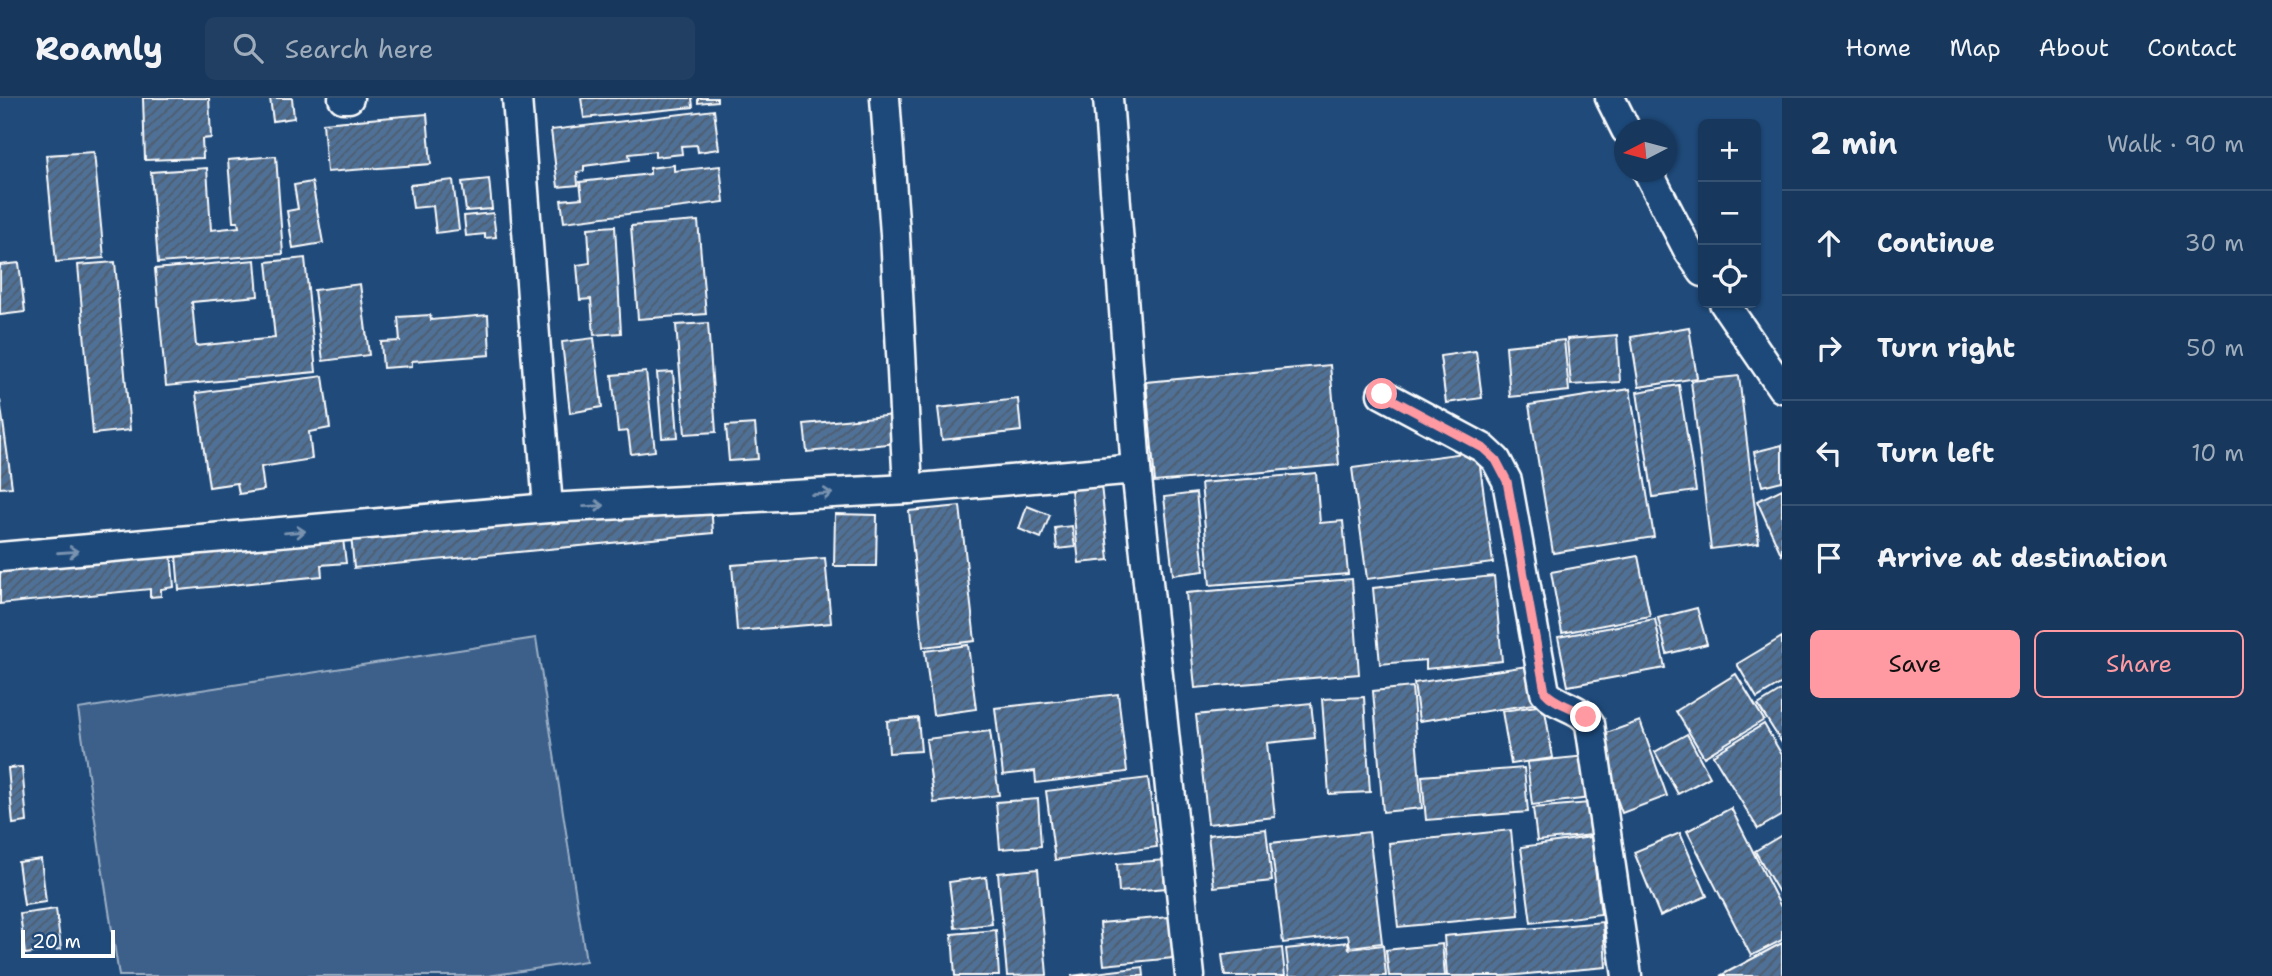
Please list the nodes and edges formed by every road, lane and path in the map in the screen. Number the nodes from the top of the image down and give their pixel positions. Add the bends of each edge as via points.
1 (517, 98) edge
2 (885, 98) edge
3 (1108, 98) edge
4 (1610, 98) edge
5 (1620, 119) edge
6 (1653, 182) edge
7 (1698, 265) edge
8 (1727, 308) edge
9 (1782, 388) edge
10 (1382, 394) dead end
11 (1136, 469) junction
12 (908, 489) junction
13 (548, 508) junction
14 (0, 557) edge
15 (1190, 976) edge
16 (1628, 976) edge

1 - 13 street
2 - 12 street
3 - 11 street
4 - 5 street
6 - 7 street
8 - 9 street
10 - 16 street via 1483,448 1507,481 1545,692 1581,712 1590,724
11 - 12 street
11 - 15 street
13 -> 12 street
14 -> 13 street

